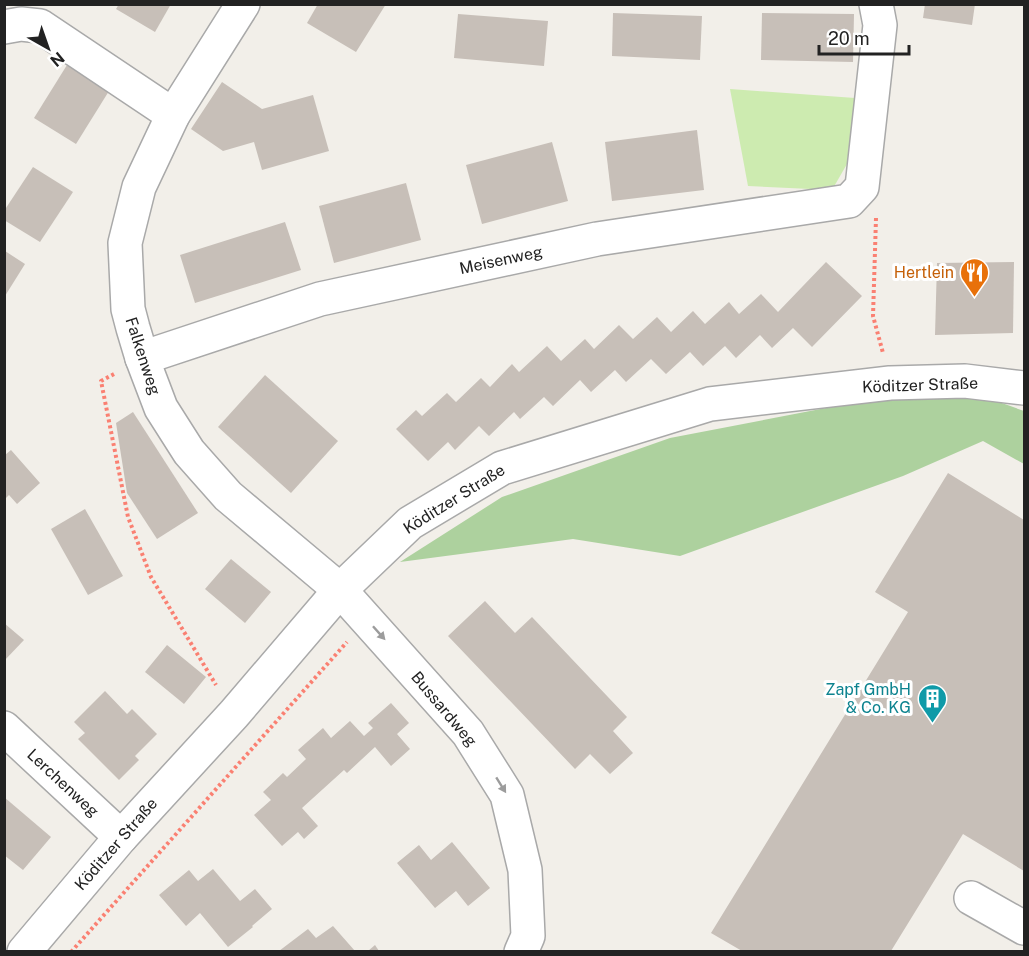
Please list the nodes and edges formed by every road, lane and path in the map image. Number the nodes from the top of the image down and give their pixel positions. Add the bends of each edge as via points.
1 (243, 4) edge
2 (876, 4) edge
3 (4, 27) edge
4 (173, 115) junction
5 (862, 187) junction
6 (142, 358) junction
7 (890, 383) junction
8 (1024, 388) edge
9 (340, 590) junction
10 (347, 642) dead end
11 (234, 714) junction
12 (4, 728) edge
13 (121, 837) junction
14 (971, 898) dead end
15 (1024, 928) edge
16 (24, 951) edge
17 (71, 951) edge
18 (521, 951) edge

1 - 4 street, Falkenweg
2 - 5 street via 880,25
3 - 4 street via 40,26
4 - 6 street, Falkenweg via 139,188 125,243 128,309
5 - 6 street, Meisenweg via 849,201 597,239 320,299
5 - 7 path via 876,212 873,316
6 - 9 street, Falkenweg via 161,408 189,452 228,496
6 - 11 path via 101,381 128,517 152,577
7 - 8 street, Köditzer Straße via 965,381
7 - 9 street, Köditzer Straße via 710,404 502,468 410,523
9 - 11 street, Köditzer Straße
9 -> 18 street, Bussardweg via 468,733 507,795 525,870 528,936
10 - 17 path
11 - 13 street, Köditzer Straße
12 - 13 street, Lerchenweg
13 - 16 street, Köditzer Straße
14 - 15 street

